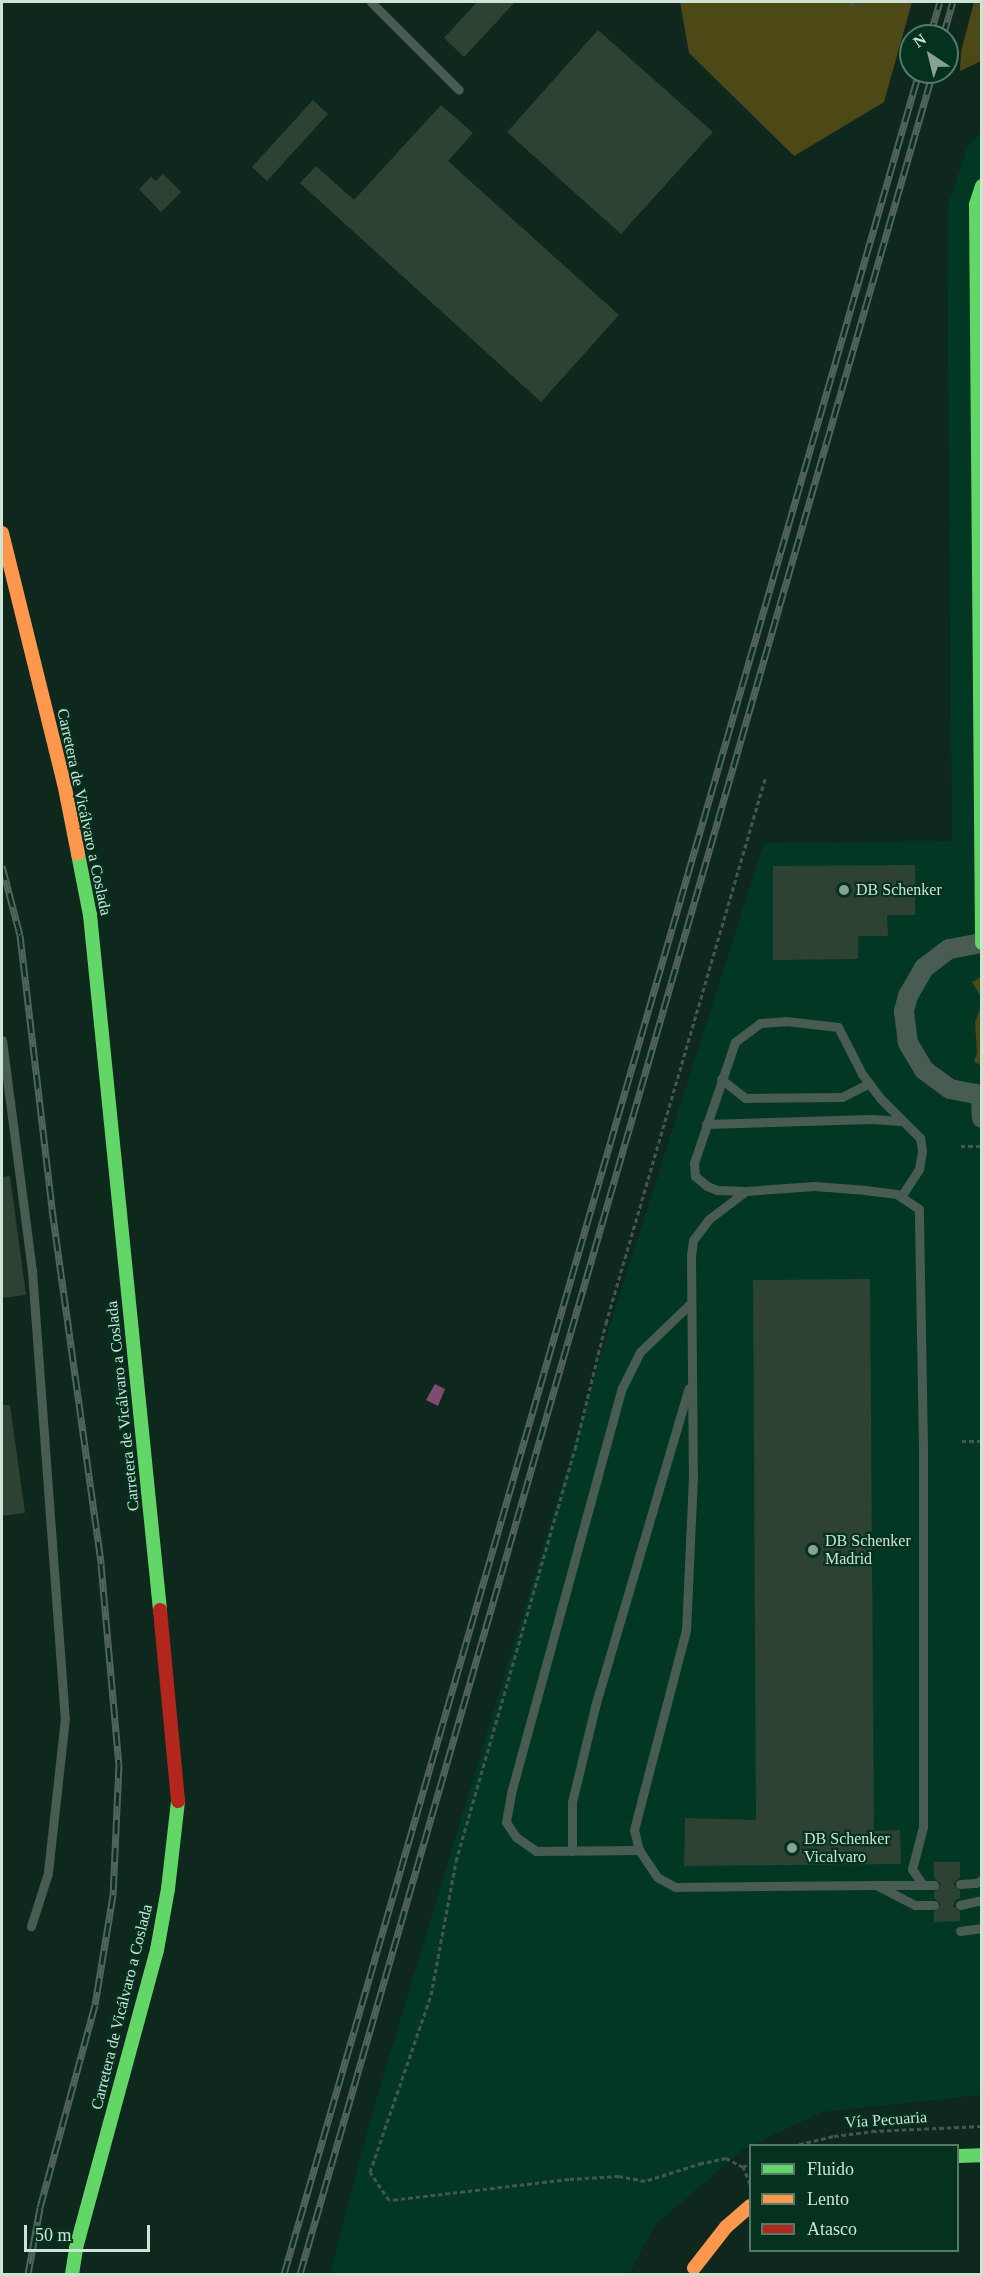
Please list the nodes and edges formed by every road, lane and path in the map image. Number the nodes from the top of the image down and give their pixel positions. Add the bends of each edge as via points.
1 (371, 2) edge
2 (852, 2) edge
3 (851, 6) dead end
4 (459, 90) dead end
5 (981, 186) edge
6 (2, 533) edge
7 (981, 650) edge
8 (981, 943) edge
9 (2, 1041) edge
10 (721, 1079) junction
11 (869, 1083) junction
12 (981, 1095) edge
13 (981, 1118) edge
14 (903, 1121) junction
15 (706, 1124) junction
16 (961, 1146) dead end
17 (981, 1146) edge
18 (746, 1191) junction
19 (901, 1197) junction
20 (691, 1303) junction
21 (692, 1377) junction
22 (981, 1441) edge
23 (962, 1442) dead end
24 (639, 1850) junction
25 (572, 1851) junction
26 (981, 1880) edge
27 (960, 1884) dead end
28 (876, 1885) junction
29 (923, 1885) junction
30 (934, 1885) dead end
31 (981, 1900) edge
32 (934, 1905) dead end
33 (960, 1905) dead end
34 (31, 1926) dead end
35 (981, 1928) edge
36 (960, 1931) dead end
37 (981, 2126) edge
38 (797, 2144) edge
39 (981, 2155) edge
40 (959, 2156) edge
41 (749, 2164) edge
42 (743, 2167) dead end
43 (749, 2207) edge
44 (694, 2268) dead end
45 (72, 2274) edge

1 - 4 lane
2 - 3 path
5 - 7 street via 976,206
6 - 45 street, Carretera de Vicálvaro a Coslada via 64,783 90,915 178,1803 157,1950
7 - 8 street
8 - 12 street via 950,949 924,968 904,1011 908,1043 924,1070 950,1089
9 - 34 lane via 32,1271 65,1718 48,1873
10 - 11 lane via 745,1098 842,1097
10 - 11 lane via 735,1042 760,1023 786,1021 838,1027
10 - 15 lane
11 - 14 lane
12 - 13 street
14 - 15 lane
14 - 19 lane via 920,1138 922,1151 919,1169
15 - 18 lane via 694,1163 695,1176 717,1190
16 - 17 path
18 - 19 lane via 814,1186
18 - 20 lane via 708,1219 693,1240
19 - 29 lane via 919,1209 921,1232 923,1827 912,1869
20 - 21 lane
20 - 25 lane via 640,1352 622,1388 511,1793 506,1822 516,1837 536,1851
21 - 24 lane via 693,1477 686,1630 634,1830
21 - 25 lane via 596,1703 572,1802
22 - 23 path
24 - 25 lane
24 - 28 lane via 657,1877 675,1887
26 - 27 lane
28 - 29 lane
28 - 32 lane via 915,1905
29 - 30 lane
31 - 33 lane
35 - 36 lane
37 - 38 path, Vía Pecuaria via 872,2131
39 - 40 street
41 - 42 path
43 - 44 street via 726,2227

